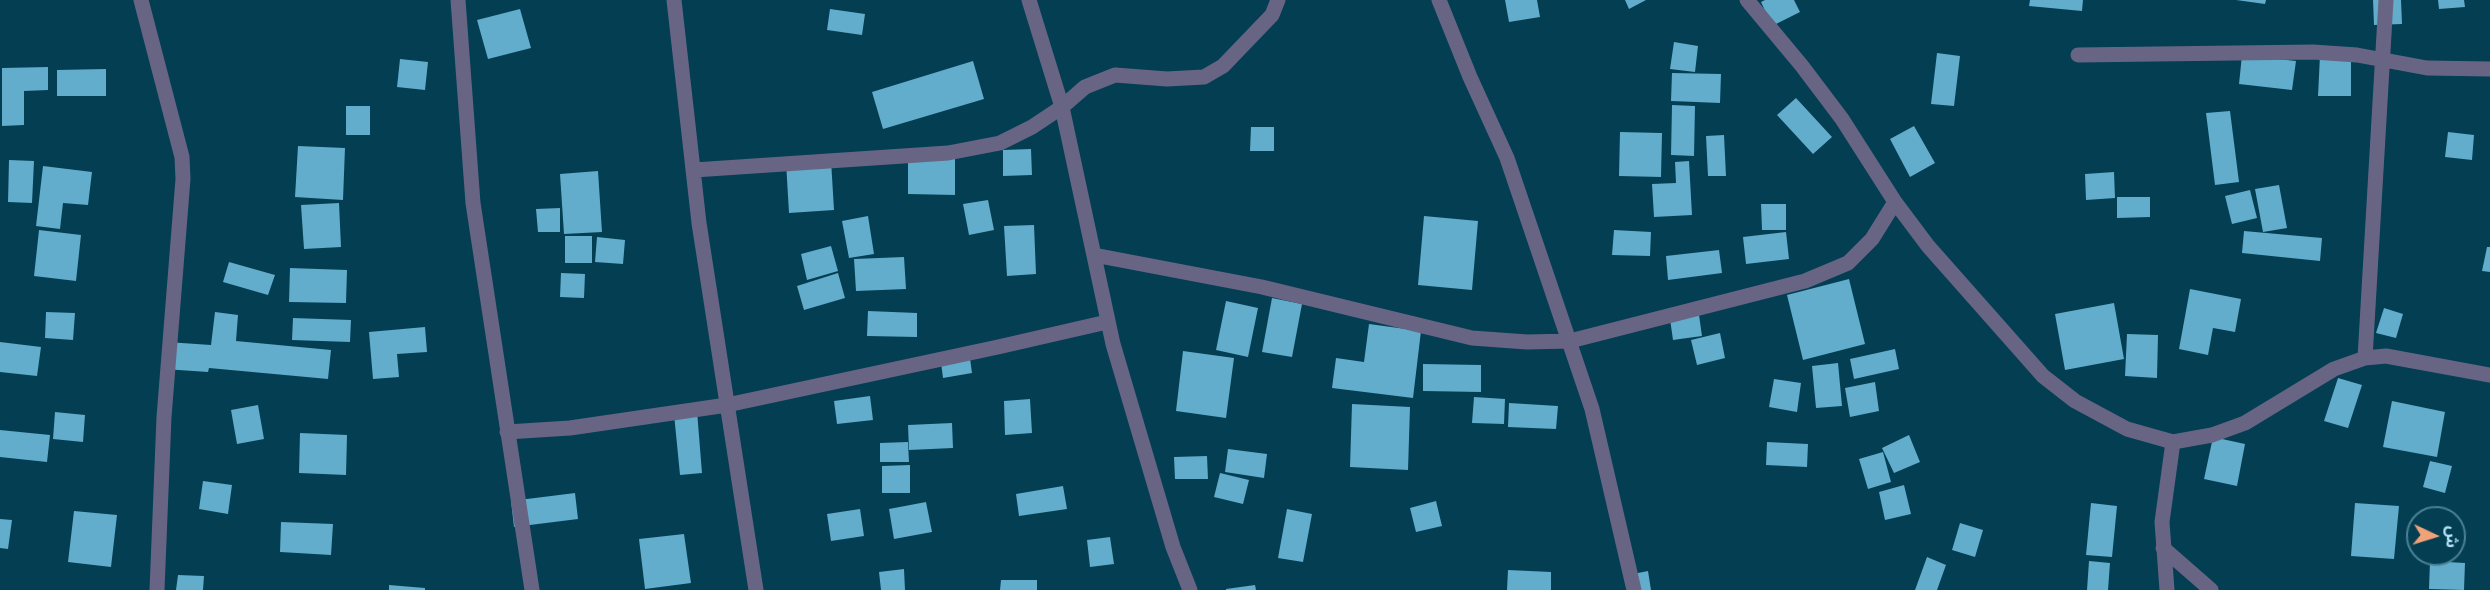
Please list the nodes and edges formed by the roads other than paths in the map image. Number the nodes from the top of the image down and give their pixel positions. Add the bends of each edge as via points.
1 (141, 0) edge
2 (458, 0) edge
3 (674, 0) edge
4 (1029, 0) edge
5 (1278, 0) edge
6 (1440, 0) edge
7 (1746, 0) edge
8 (2386, 0) edge
9 (2078, 55) dead end
10 (2383, 60) junction
11 (2490, 69) edge
12 (1062, 107) junction
13 (694, 170) junction
14 (1895, 201) junction
15 (1094, 255) junction
16 (1107, 321) junction
17 (1570, 340) junction
18 (2365, 358) junction
19 (2490, 375) edge
20 (727, 405) junction
21 (507, 432) junction
22 (2173, 442) junction
23 (2163, 548) junction
24 (158, 590) edge
25 (532, 590) edge
26 (756, 590) edge
27 (1190, 590) edge
28 (1634, 590) edge
29 (2167, 590) edge
30 (2211, 590) edge

1 - 24 street via 182,157 164,417
2 - 21 street via 473,203
3 - 13 street
4 - 12 street
5 - 12 street via 1272,15 1223,66 1204,77 1167,80 1115,75 1085,87
6 - 17 street via 1507,158
7 - 14 street via 1842,119
8 - 10 street
9 - 10 street via 2313,52
10 - 11 street via 2427,68
10 - 18 street
12 - 13 street via 1000,143 948,153
12 - 15 street
13 - 20 street
14 - 17 street via 1872,239 1848,263 1804,281
14 - 22 street via 1929,246 2043,376 2075,401 2127,429
15 - 16 street
15 - 17 street via 1262,287 1472,338
16 - 20 street
16 - 27 street via 1173,547
17 - 28 street via 1592,409
18 - 19 street via 2386,356
18 - 22 street via 2334,369 2245,423 2212,435
20 - 21 street via 570,428
20 - 26 street
21 - 25 street
22 - 23 street via 2162,522
23 - 29 street
23 - 30 street

